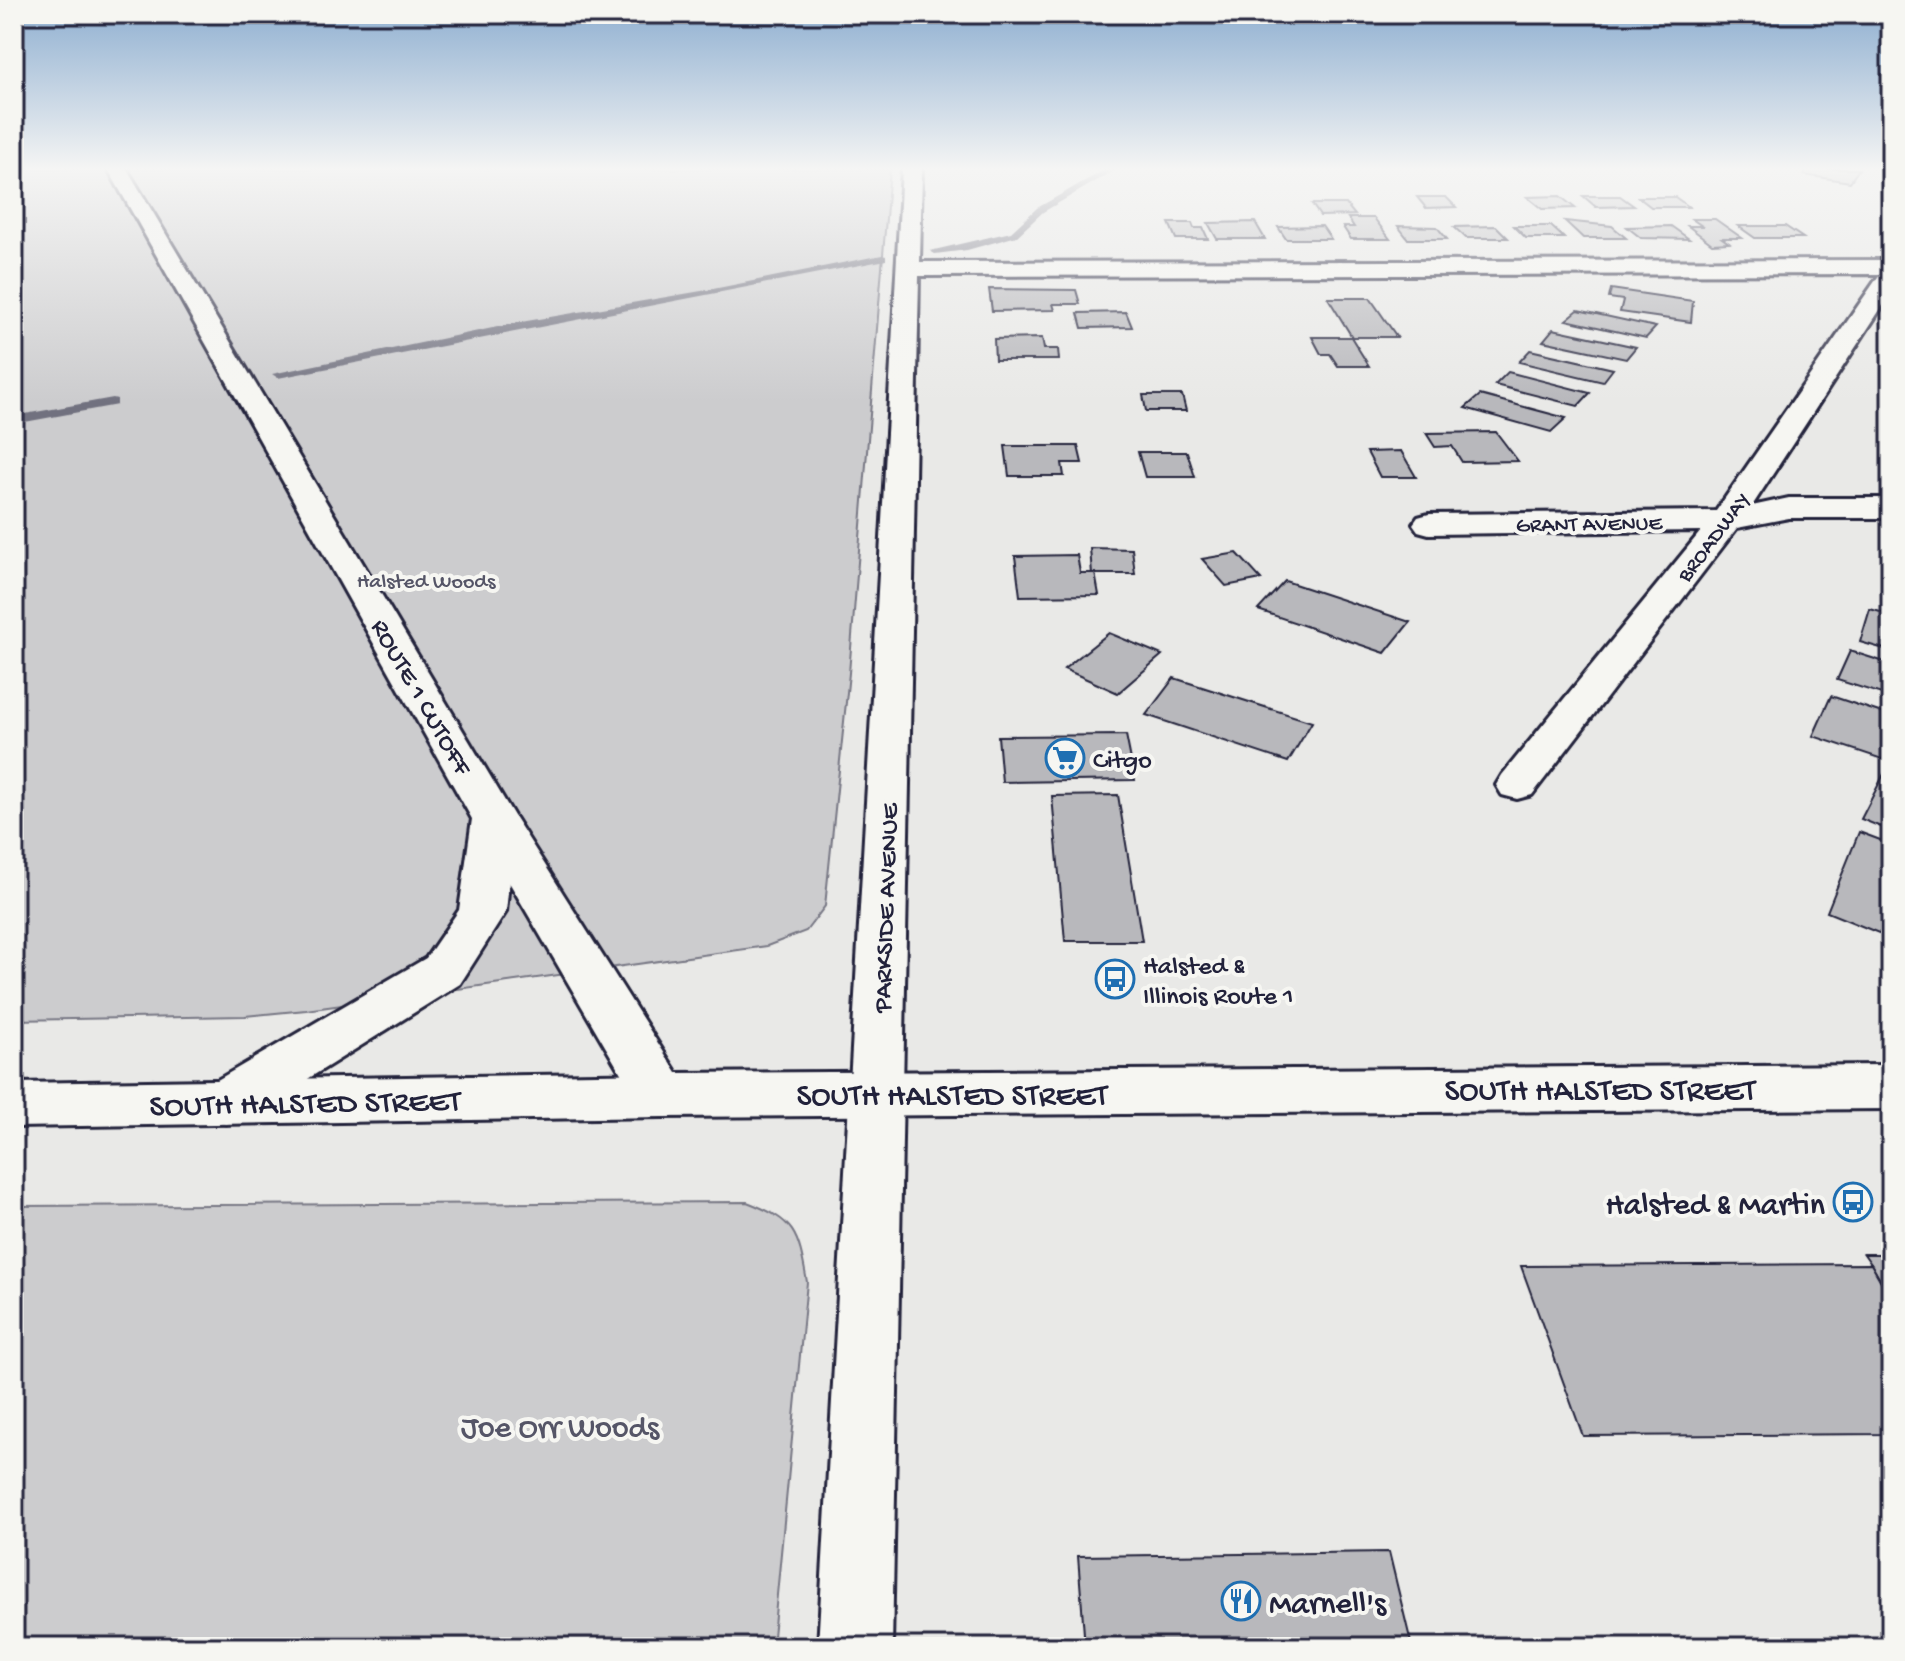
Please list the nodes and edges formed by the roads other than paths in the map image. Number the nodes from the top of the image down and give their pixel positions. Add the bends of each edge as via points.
1 (162, 247) edge
2 (909, 247) edge
3 (1891, 267) edge
4 (908, 269) junction
5 (1891, 275) edge
6 (1891, 508) edge
7 (1726, 521) junction
8 (1429, 524) dead end
9 (1517, 785) dead end
10 (494, 819) junction
11 (1891, 1087) edge
12 (877, 1093) junction
13 (662, 1095) junction
14 (226, 1102) junction
15 (14, 1105) edge
16 (855, 1647) edge

1 - 10 street, ROUTE 1 CUTOFF
2 - 4 street, PARKSIDE AVENUE
3 - 4 street
4 - 12 street, PARKSIDE AVENUE
5 - 7 street, BROADWAY
6 - 7 street, GRANT AVENUE via 1789,508
7 - 8 street, GRANT AVENUE
7 - 9 street, BROADWAY
10 - 13 street, ROUTE 1 CUTOFF
10 - 14 street via 482,912 443,971
11 - 12 street, SOUTH HALSTED STREET
12 - 13 street, SOUTH HALSTED STREET
12 - 16 street, PARKSIDE AVENUE
13 - 14 street, SOUTH HALSTED STREET
14 - 15 street, SOUTH HALSTED STREET

